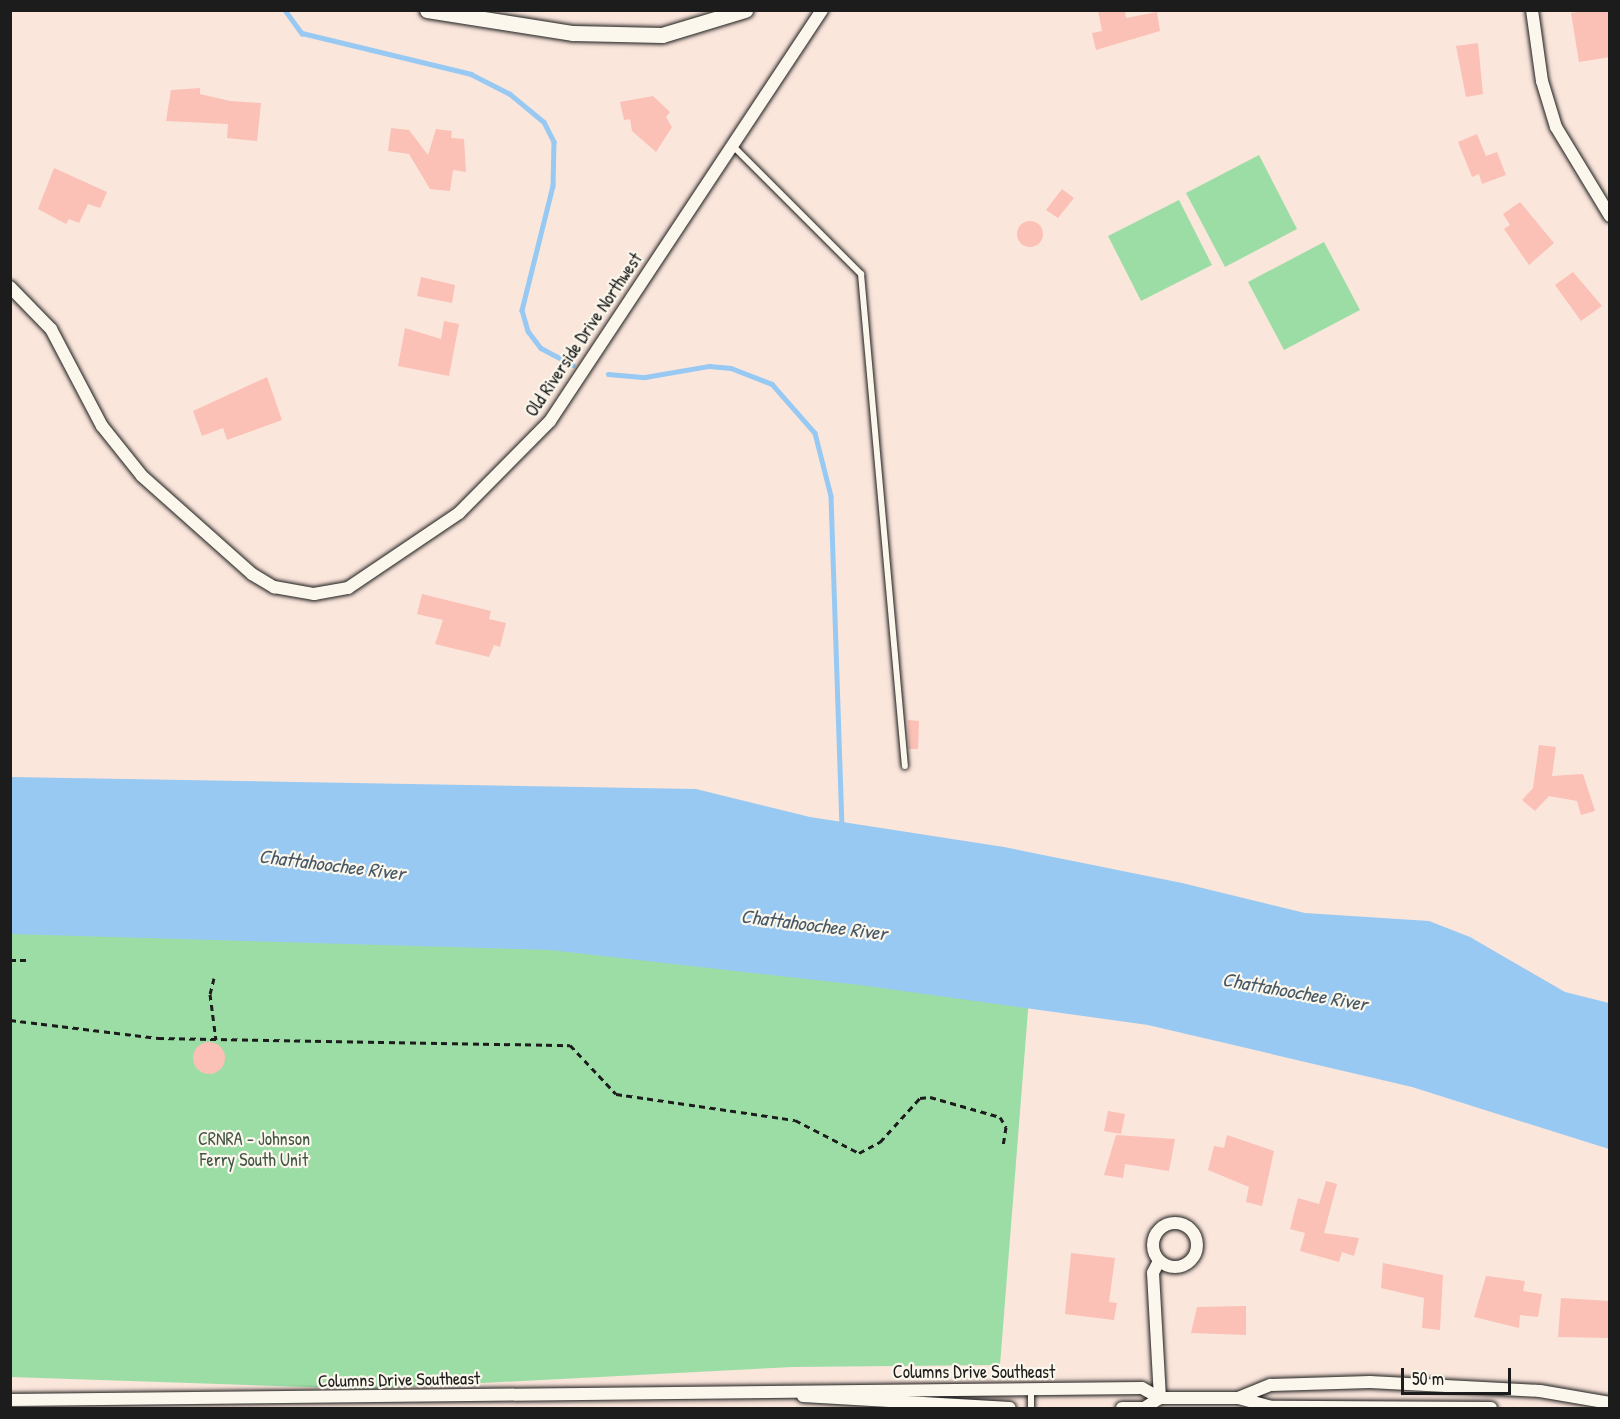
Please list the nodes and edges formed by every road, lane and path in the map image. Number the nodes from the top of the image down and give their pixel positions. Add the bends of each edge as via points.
1 (427, 10) edge
2 (745, 10) edge
3 (822, 10) edge
4 (1532, 10) edge
5 (730, 144) junction
6 (1610, 216) edge
7 (10, 287) edge
8 (905, 766) dead end
9 (10, 960) edge
10 (27, 960) dead end
11 (214, 978) dead end
12 (10, 1020) edge
13 (216, 1040) junction
14 (1004, 1147) dead end
15 (1159, 1261) dead end
16 (1030, 1390) junction
17 (787, 1394) junction
18 (1160, 1398) junction
19 (1238, 1398) junction
20 (10, 1400) edge
21 (434, 1403) edge
22 (1220, 1403) edge
23 (1610, 1403) edge
24 (1010, 1408) edge
25 (1030, 1408) edge
26 (1122, 1408) edge
27 (1272, 1408) edge
28 (1491, 1408) edge

1 - 2 street via 573,33 662,34
3 - 5 street, Old Riverside Drive Northwest
4 - 6 street via 1542,81 1556,127
5 - 7 street, Old Riverside Drive Northwest via 550,421 459,513 365,580 333,592 300,594 252,573 142,476 102,426 51,329
5 - 8 lane via 861,274
9 - 10 path
11 - 13 path via 210,994
12 - 13 path
13 - 14 path via 331,1037 570,1045 616,1094 795,1120 859,1153 880,1142 920,1098 930,1097 1000,1117 1006,1127
15 - 18 street via 1153,1273
16 - 17 street, Columns Drive Southeast
16 - 18 street, Columns Drive Southeast via 1142,1388
16 - 25 lane
17 - 21 street, Columns Drive Southeast
17 - 24 street, Columns Drive Southeast via 832,1401
18 - 22 street, Columns Drive Southeast
18 - 26 street, Columns Drive Southeast via 1144,1408
19 - 22 street, Columns Drive Southeast
19 - 23 street, Columns Drive Southeast via 1271,1385 1370,1382 1540,1392
19 - 27 street, Columns Drive Southeast
20 - 21 street, Columns Drive Southeast
27 - 28 street, Columns Drive Southeast

